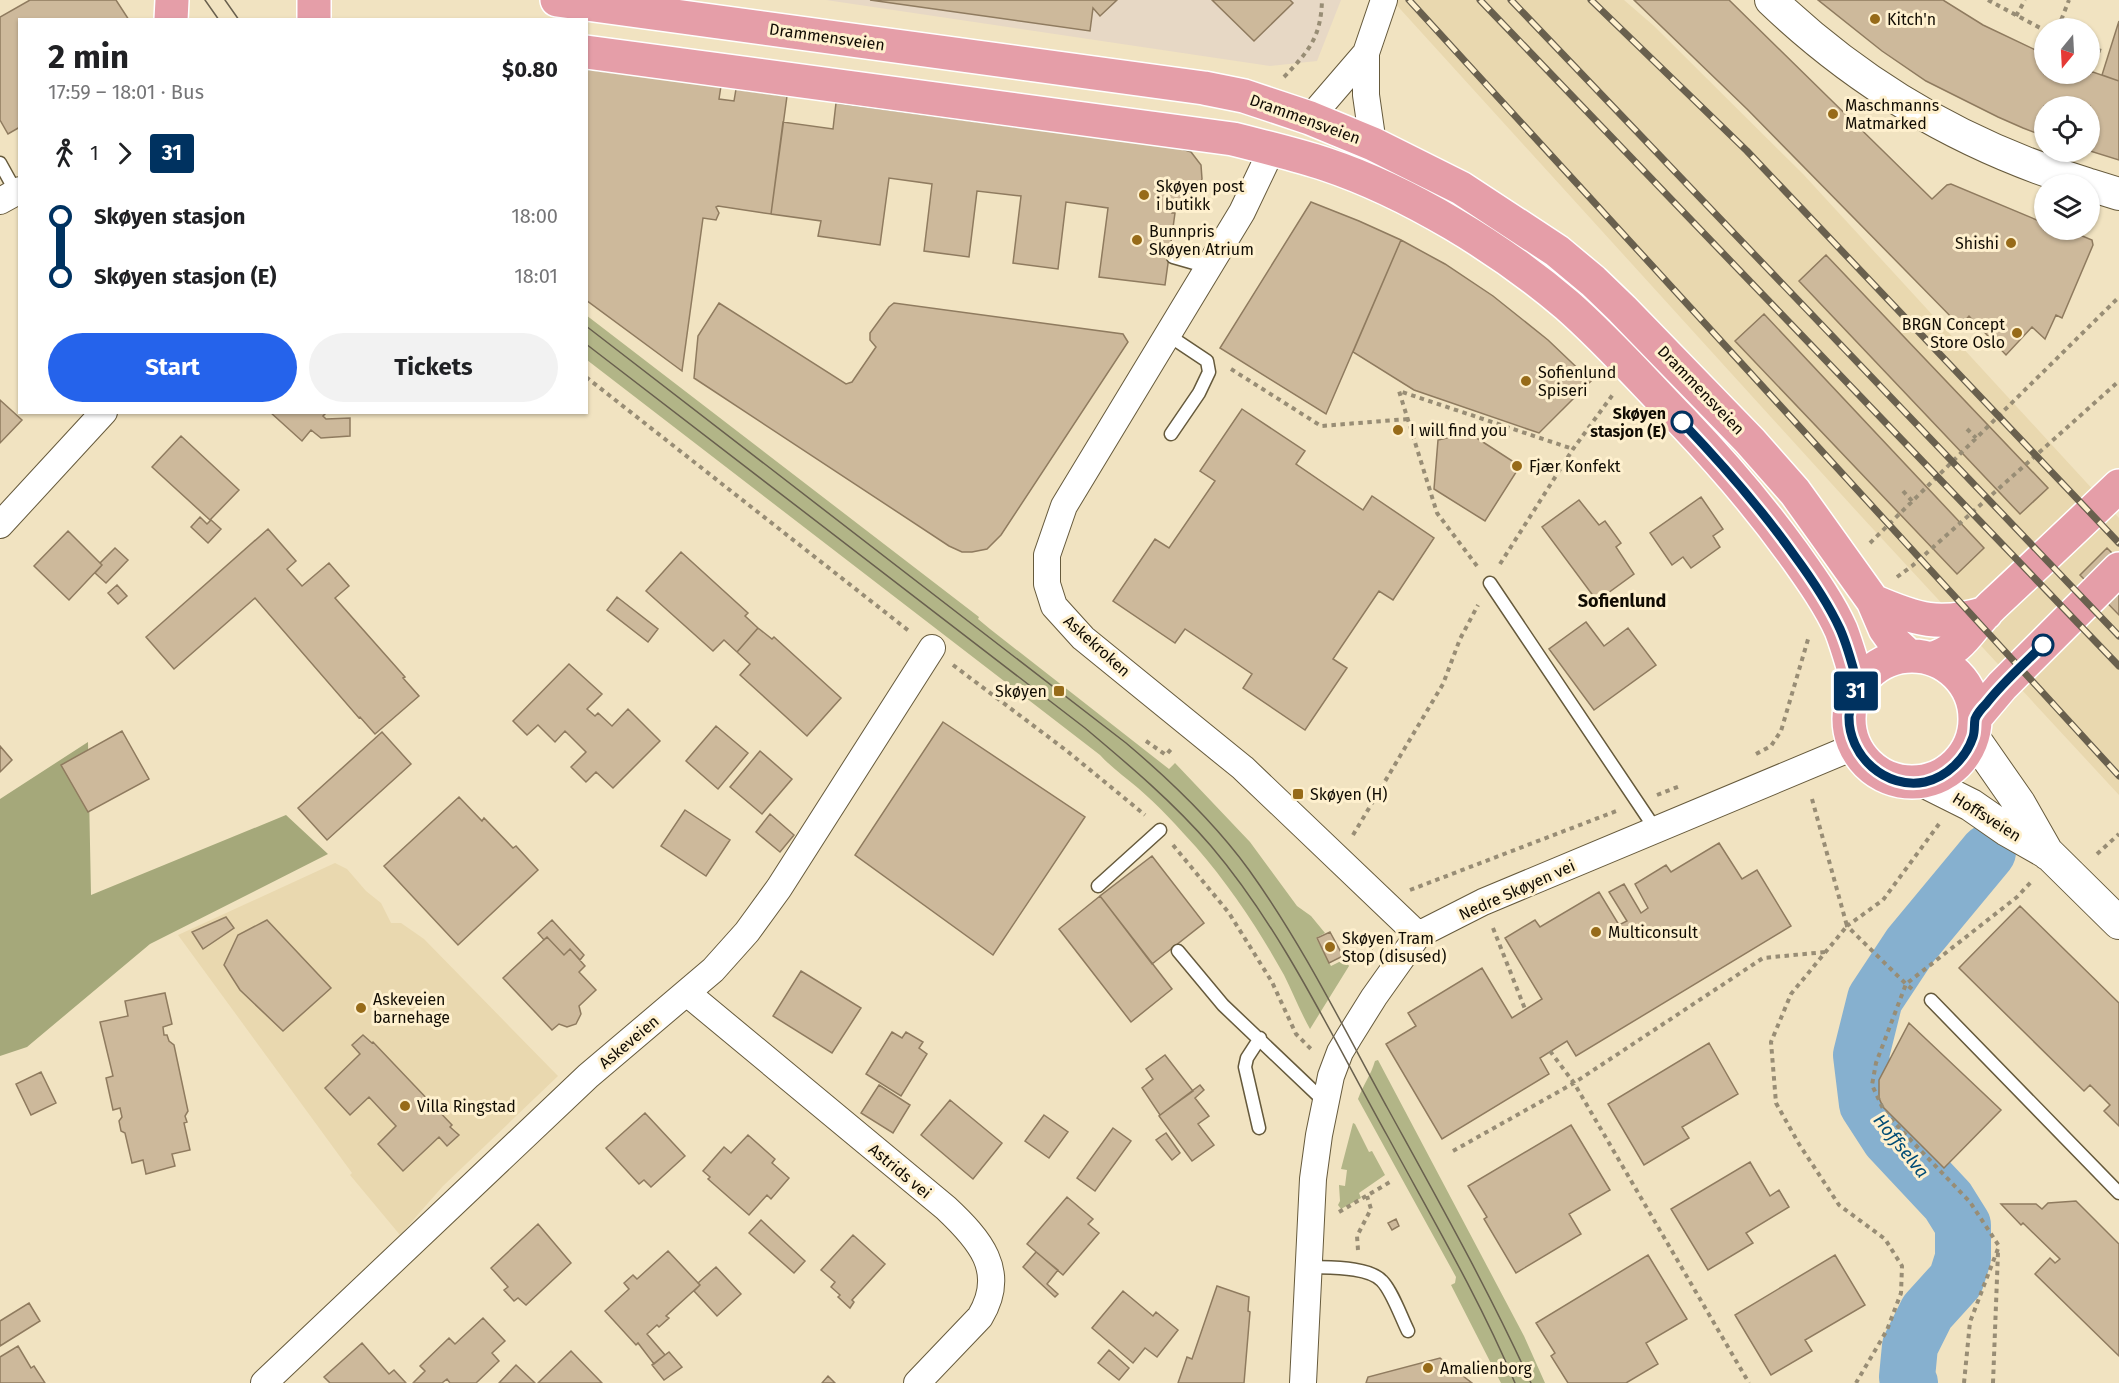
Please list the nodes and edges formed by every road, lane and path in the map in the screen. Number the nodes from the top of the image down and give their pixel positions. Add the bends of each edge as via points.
1 (314, 0) edge
2 (557, 0) edge
3 (1322, 0) edge
4 (1384, 0) edge
5 (1771, 0) edge
6 (1988, 0) edge
7 (2025, 0) edge
8 (2069, 0) edge
9 (2016, 16) junction
10 (314, 18) edge
11 (2062, 18) edge
12 (2034, 25) edge
13 (588, 52) edge
14 (1366, 53) junction
15 (1282, 79) dead end
16 (1310, 118) junction
17 (1373, 144) junction
18 (1272, 149) junction
19 (0, 163) edge
20 (2056, 174) edge
21 (2100, 188) edge
22 (2119, 194) edge
23 (12, 195) edge
24 (1173, 257) dead end
25 (1208, 267) junction
26 (2119, 297) edge
27 (1168, 335) junction
28 (1225, 365) dead end
29 (588, 379) edge
30 (2119, 381) edge
31 (1619, 385) dead end
32 (102, 414) edge
33 (1408, 419) junction
34 (1967, 429) dead end
35 (1171, 434) dead end
36 (1976, 438) junction
37 (1573, 449) junction
38 (2119, 486) edge
39 (1903, 491) dead end
40 (1912, 501) junction
41 (0, 525) edge
42 (1868, 545) dead end
43 (2119, 568) edge
44 (1897, 577) dead end
45 (1490, 583) junction
46 (1873, 601) junction
47 (1986, 613) junction
48 (932, 648) junction
49 (1920, 658) junction
50 (1858, 686) junction
51 (1974, 727) junction
52 (1856, 746) junction
53 (1925, 782) junction
54 (1812, 799) dead end
55 (1941, 822) dead end
56 (1160, 830) junction
57 (1656, 830) junction
58 (2119, 834) edge
59 (2097, 854) dead end
60 (2049, 855) junction
61 (1339, 860) junction
62 (2032, 881) dead end
63 (1098, 886) dead end
64 (1483, 902) junction
65 (2119, 923) edge
66 (1847, 926) junction
67 (1418, 935) junction
68 (1178, 951) dead end
69 (1825, 952) junction
70 (1906, 984) junction
71 (687, 993) junction
72 (1931, 1000) dead end
73 (1525, 1010) dead end
74 (1260, 1038) junction
75 (1550, 1052) dead end
76 (1331, 1076) junction
77 (1574, 1083) junction
78 (1325, 1102) junction
79 (1259, 1128) dead end
80 (1453, 1151) dead end
81 (1390, 1182) dead end
82 (2119, 1193) edge
83 (1367, 1196) junction
84 (1311, 1212) junction
85 (1999, 1246) junction
86 (1309, 1267) junction
87 (1362, 1271) junction
88 (1408, 1331) dead end
89 (264, 1383) edge
90 (917, 1383) edge
91 (1303, 1383) edge
92 (1749, 1383) edge
93 (1856, 1383) edge
94 (1964, 1383) edge
95 (1993, 1383) edge

1 - 10 main road
2 - 16 main road, Drammensveien via 1204,88 1244,96
3 - 15 path via 1316,37
4 - 14 street
5 - 20 street via 1833,55 1923,115 1967,139
6 - 9 path
7 - 9 path
8 - 11 path
9 - 12 path
13 - 18 main road via 1196,133
14 - 16 street
14 - 17 street via 1366,104
16 - 17 main road, Drammensveien
17 - 46 main road, Drammensveien via 1461,188 1557,251 1593,281 1758,449 1795,492
18 - 25 street, Askekroken via 1242,212
18 - 50 main road via 1343,171 1443,219 1532,277 1594,330 1727,468 1766,516 1834,616
19 - 23 lane
21 - 22 street
24 - 25 lane
25 - 27 street, Askekroken
26 - 36 path
27 - 35 lane via 1207,362 1209,372
27 - 61 street, Askekroken via 1064,506 1047,555 1047,584 1054,606 1083,638 1242,768
28 - 33 path via 1321,426
29 - 48 path
30 - 44 path
31 - 37 path
32 - 41 street
33 - 37 path via 1399,391
33 - 45 path via 1437,513
34 - 36 path
36 - 40 path
37 - 45 path
38 - 47 main road
39 - 40 path
40 - 42 path
43 - 51 main road via 2002,686
45 - 57 lane
45 - 61 path via 1460,639 1443,684
46 - 47 main road via 1898,612 1944,622
46 - 49 main road, Drammensveien via 1895,643
47 - 49 main road via 1947,654
48 - 56 path via 1067,751
48 - 71 street, Askeveien via 779,888 747,932
49 - 50 main road via 1894,658 1868,674
49 - 51 main road via 1945,665 1958,675 1973,702
50 - 52 main road via 1849,716
51 - 53 main road via 1966,752 1955,766
51 - 60 street, Hoffsveien
52 - 53 main road via 1865,761 1892,779
52 - 57 street, Nedre Skøyen vei
53 - 60 street, Hoffsveien via 1971,805
54 - 66 path
55 - 66 path via 1883,900
56 - 63 lane
56 - 76 path via 1228,913 1272,982 1296,1034 1317,1053
57 - 64 street, Nedre Skøyen vei
58 - 59 path
60 - 65 street, Hoffsveien
61 - 67 street, Askekroken
62 - 70 path via 2018,897
64 - 67 street, Nedre Skøyen vei
64 - 73 path
66 - 69 path
66 - 70 path
67 - 76 street, Nedre Skøyen vei via 1349,1037
68 - 74 lane via 1223,1005
69 - 77 path via 1763,958
69 - 93 path via 1791,994 1771,1042 1776,1103 1799,1144 1839,1205 1885,1239 1902,1266 1901,1293 1887,1330
70 - 85 path via 1872,1084 1885,1113 1970,1202
71 - 89 street, Askeveien via 588,1076
71 - 90 street, Astrids vei via 945,1208 978,1240 990,1274 985,1309
72 - 82 lane
74 - 78 lane
74 - 79 lane via 1245,1066
75 - 77 path
76 - 78 street, Nedre Skøyen vei
77 - 80 path
77 - 92 path
78 - 84 street, Nedre Skøyen vei
81 - 83 path
83 - 84 path via 1342,1212
83 - 87 path via 1370,1213 1357,1236
84 - 86 street, Nedre Skøyen vei
85 - 94 path via 1970,1322
85 - 95 path
86 - 87 lane
86 - 91 street, Nedre Skøyen vei
87 - 88 lane via 1383,1282

